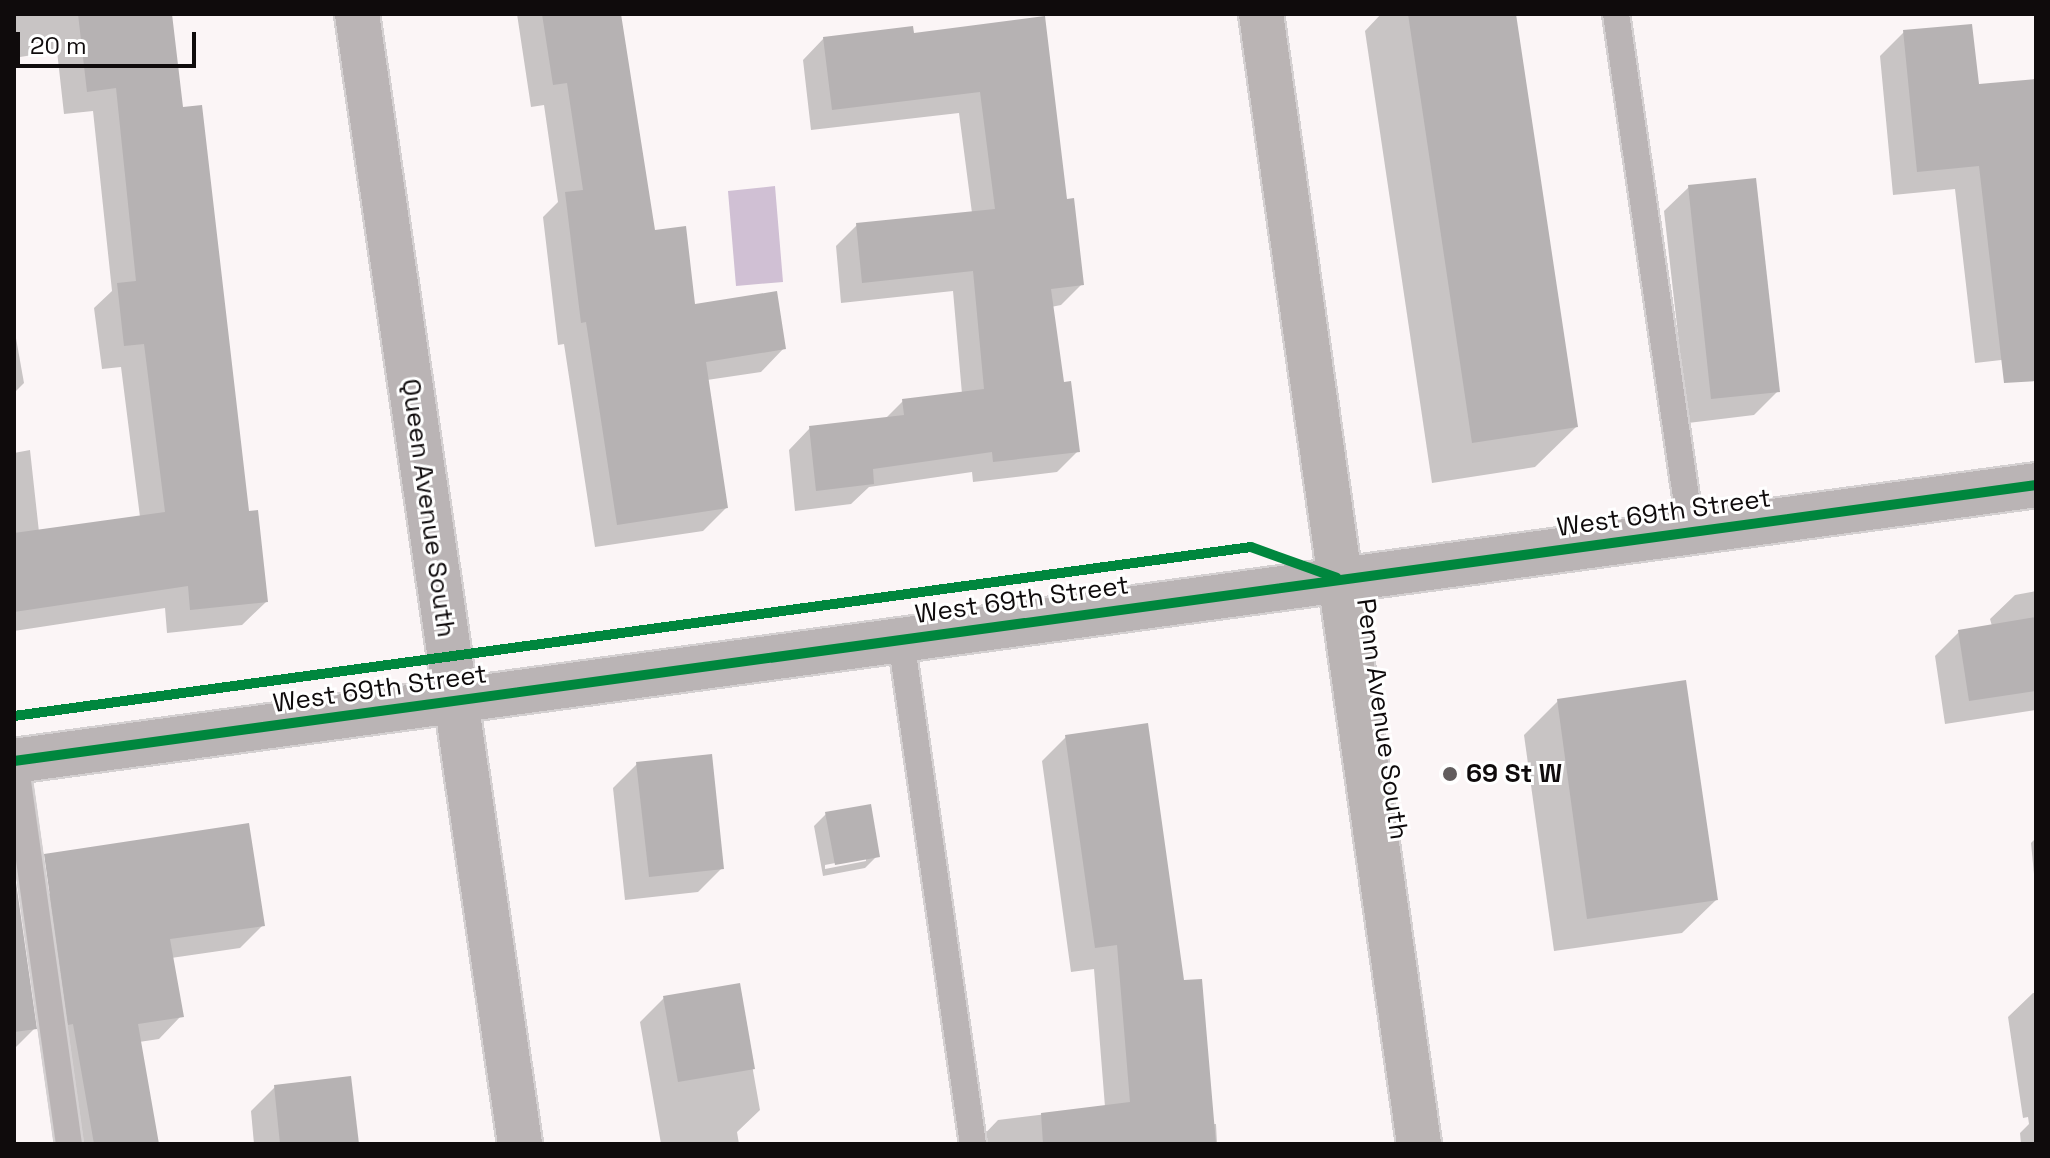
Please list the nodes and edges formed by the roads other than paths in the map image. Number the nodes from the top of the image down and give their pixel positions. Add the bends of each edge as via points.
1 (357, 14) edge
2 (1261, 14) edge
3 (1616, 14) edge
4 (2036, 485) edge
5 (1691, 531) junction
6 (1340, 579) junction
7 (901, 639) junction
8 (456, 701) junction
9 (14, 753) edge
10 (14, 761) edge
11 (69, 1144) edge
12 (520, 1144) edge
13 (973, 1144) edge
14 (1419, 1144) edge

1 - 8 street, Queen Avenue South
2 - 6 main road, Penn Avenue South
3 - 5 lane
4 - 5 street, West 69th Street
5 - 6 street, West 69th Street
6 - 7 street, West 69th Street
6 - 14 main road, Penn Avenue South
7 - 8 street, West 69th Street
7 - 13 lane
8 - 10 street, West 69th Street
8 - 12 street, Queen Avenue South
9 - 10 lane
10 - 11 lane

